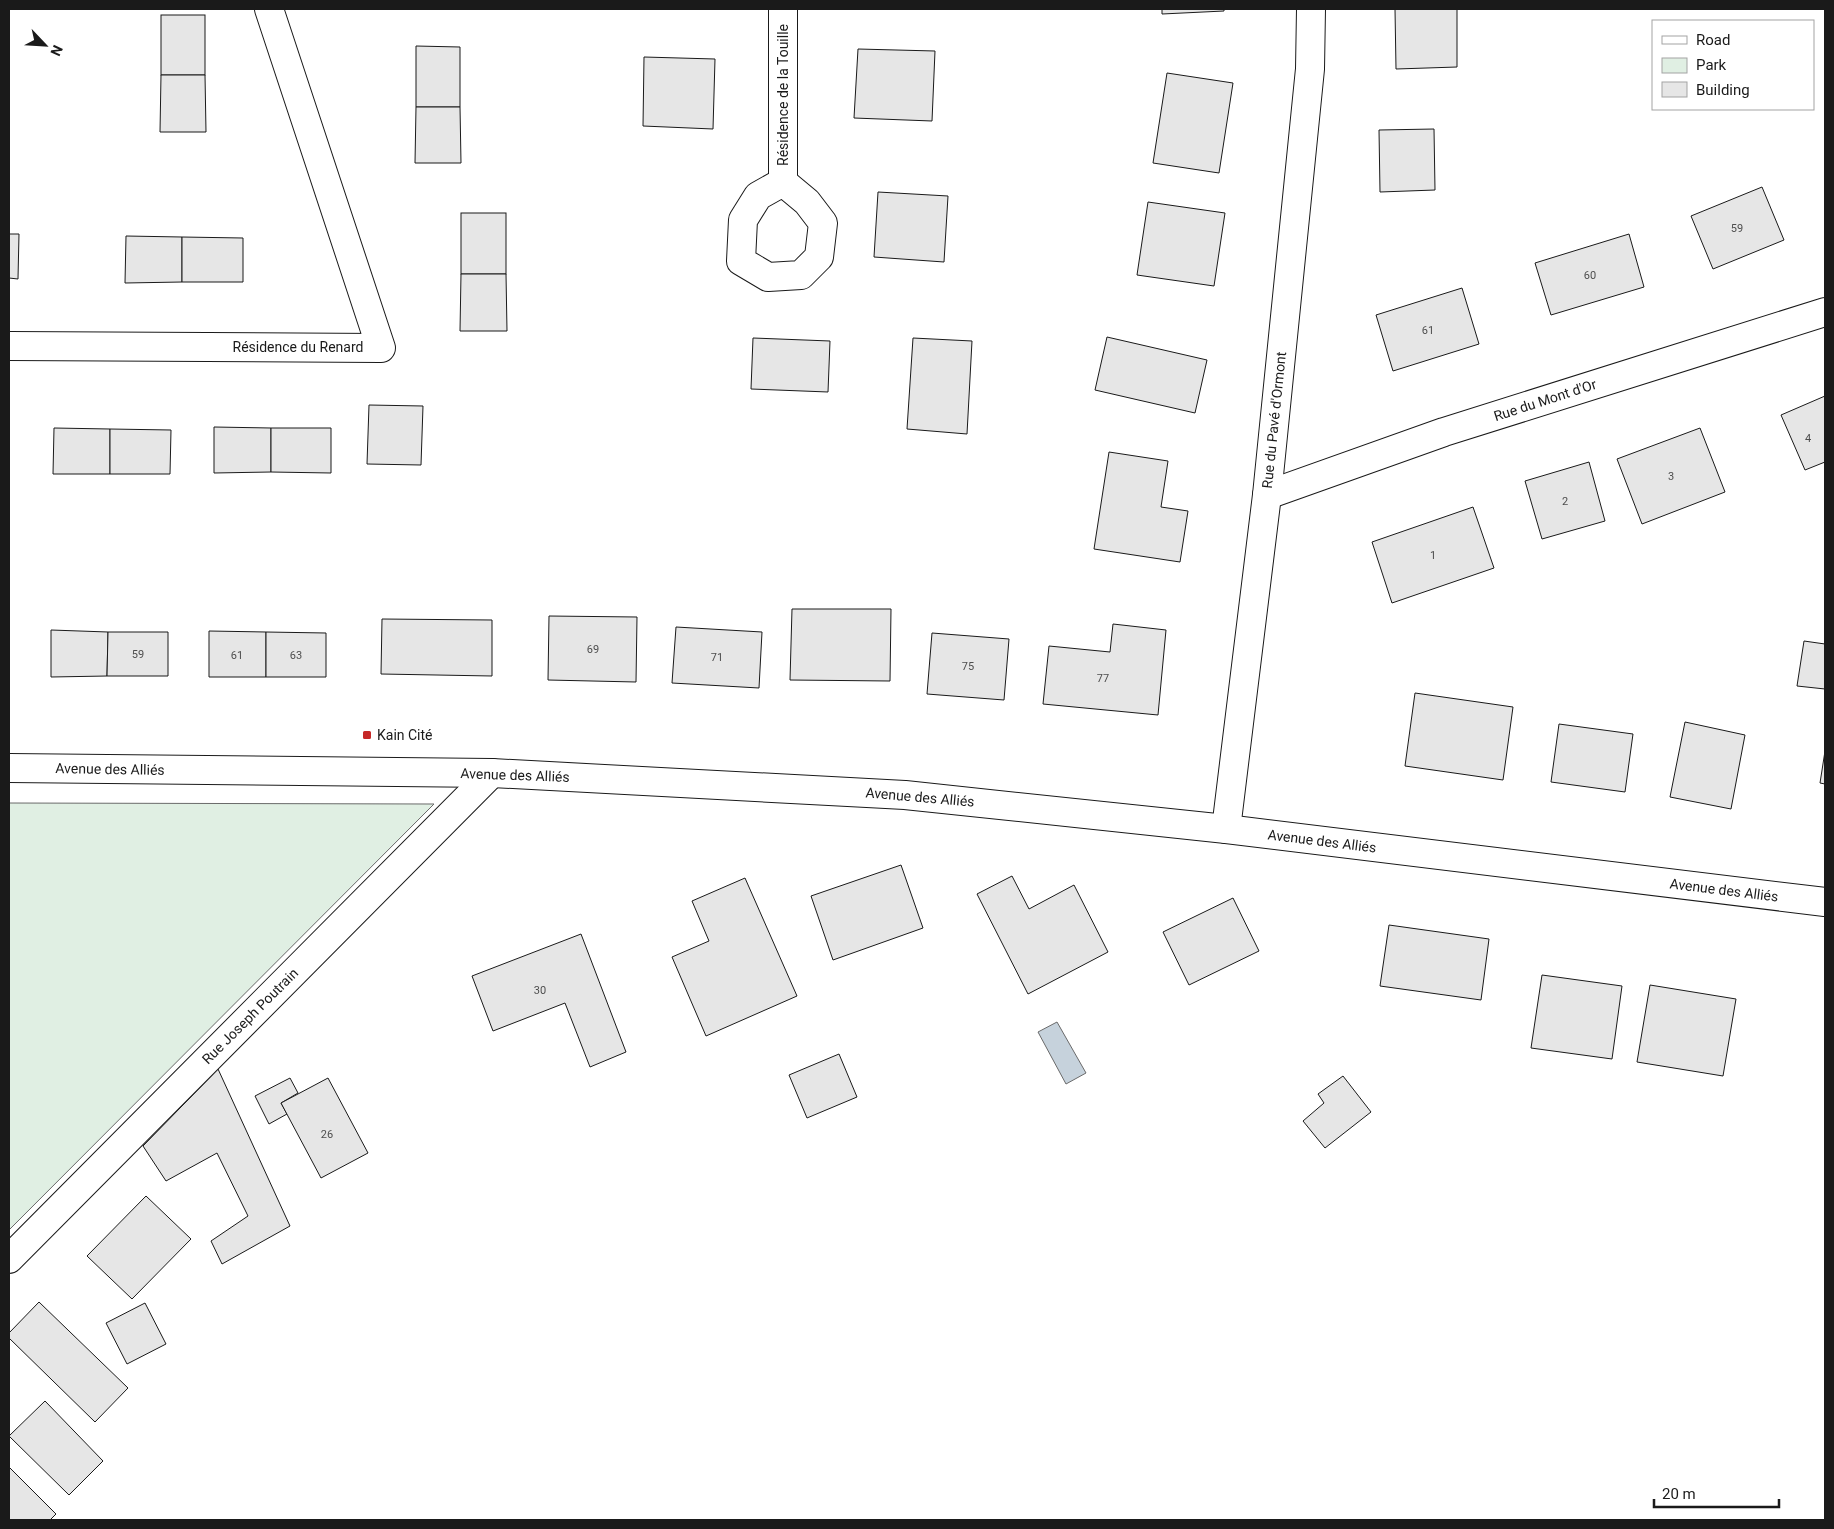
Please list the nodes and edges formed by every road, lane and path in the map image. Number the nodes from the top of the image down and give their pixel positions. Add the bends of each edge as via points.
1 (270, 9) edge
2 (782, 9) edge
3 (1312, 9) edge
4 (783, 182) dead end
5 (1825, 312) edge
6 (9, 346) edge
7 (1266, 495) junction
8 (9, 768) edge
9 (492, 773) junction
10 (1226, 829) junction
11 (1825, 902) edge
12 (9, 1259) edge

1 - 6 street, Résidence du Renard via 381,348
2 - 4 street, Résidence de la Touille
3 - 7 street, Rue du Pavé d'Ormont via 1310,68
5 - 7 street, Rue du Mont d'Or via 1444,432
7 - 10 street, Rue du Pavé d'Ormont
8 - 9 street, Avenue des Alliés
9 - 10 street, Avenue des Alliés via 905,795
9 - 12 street, Rue Joseph Poutrain
10 - 11 street, Avenue des Alliés

